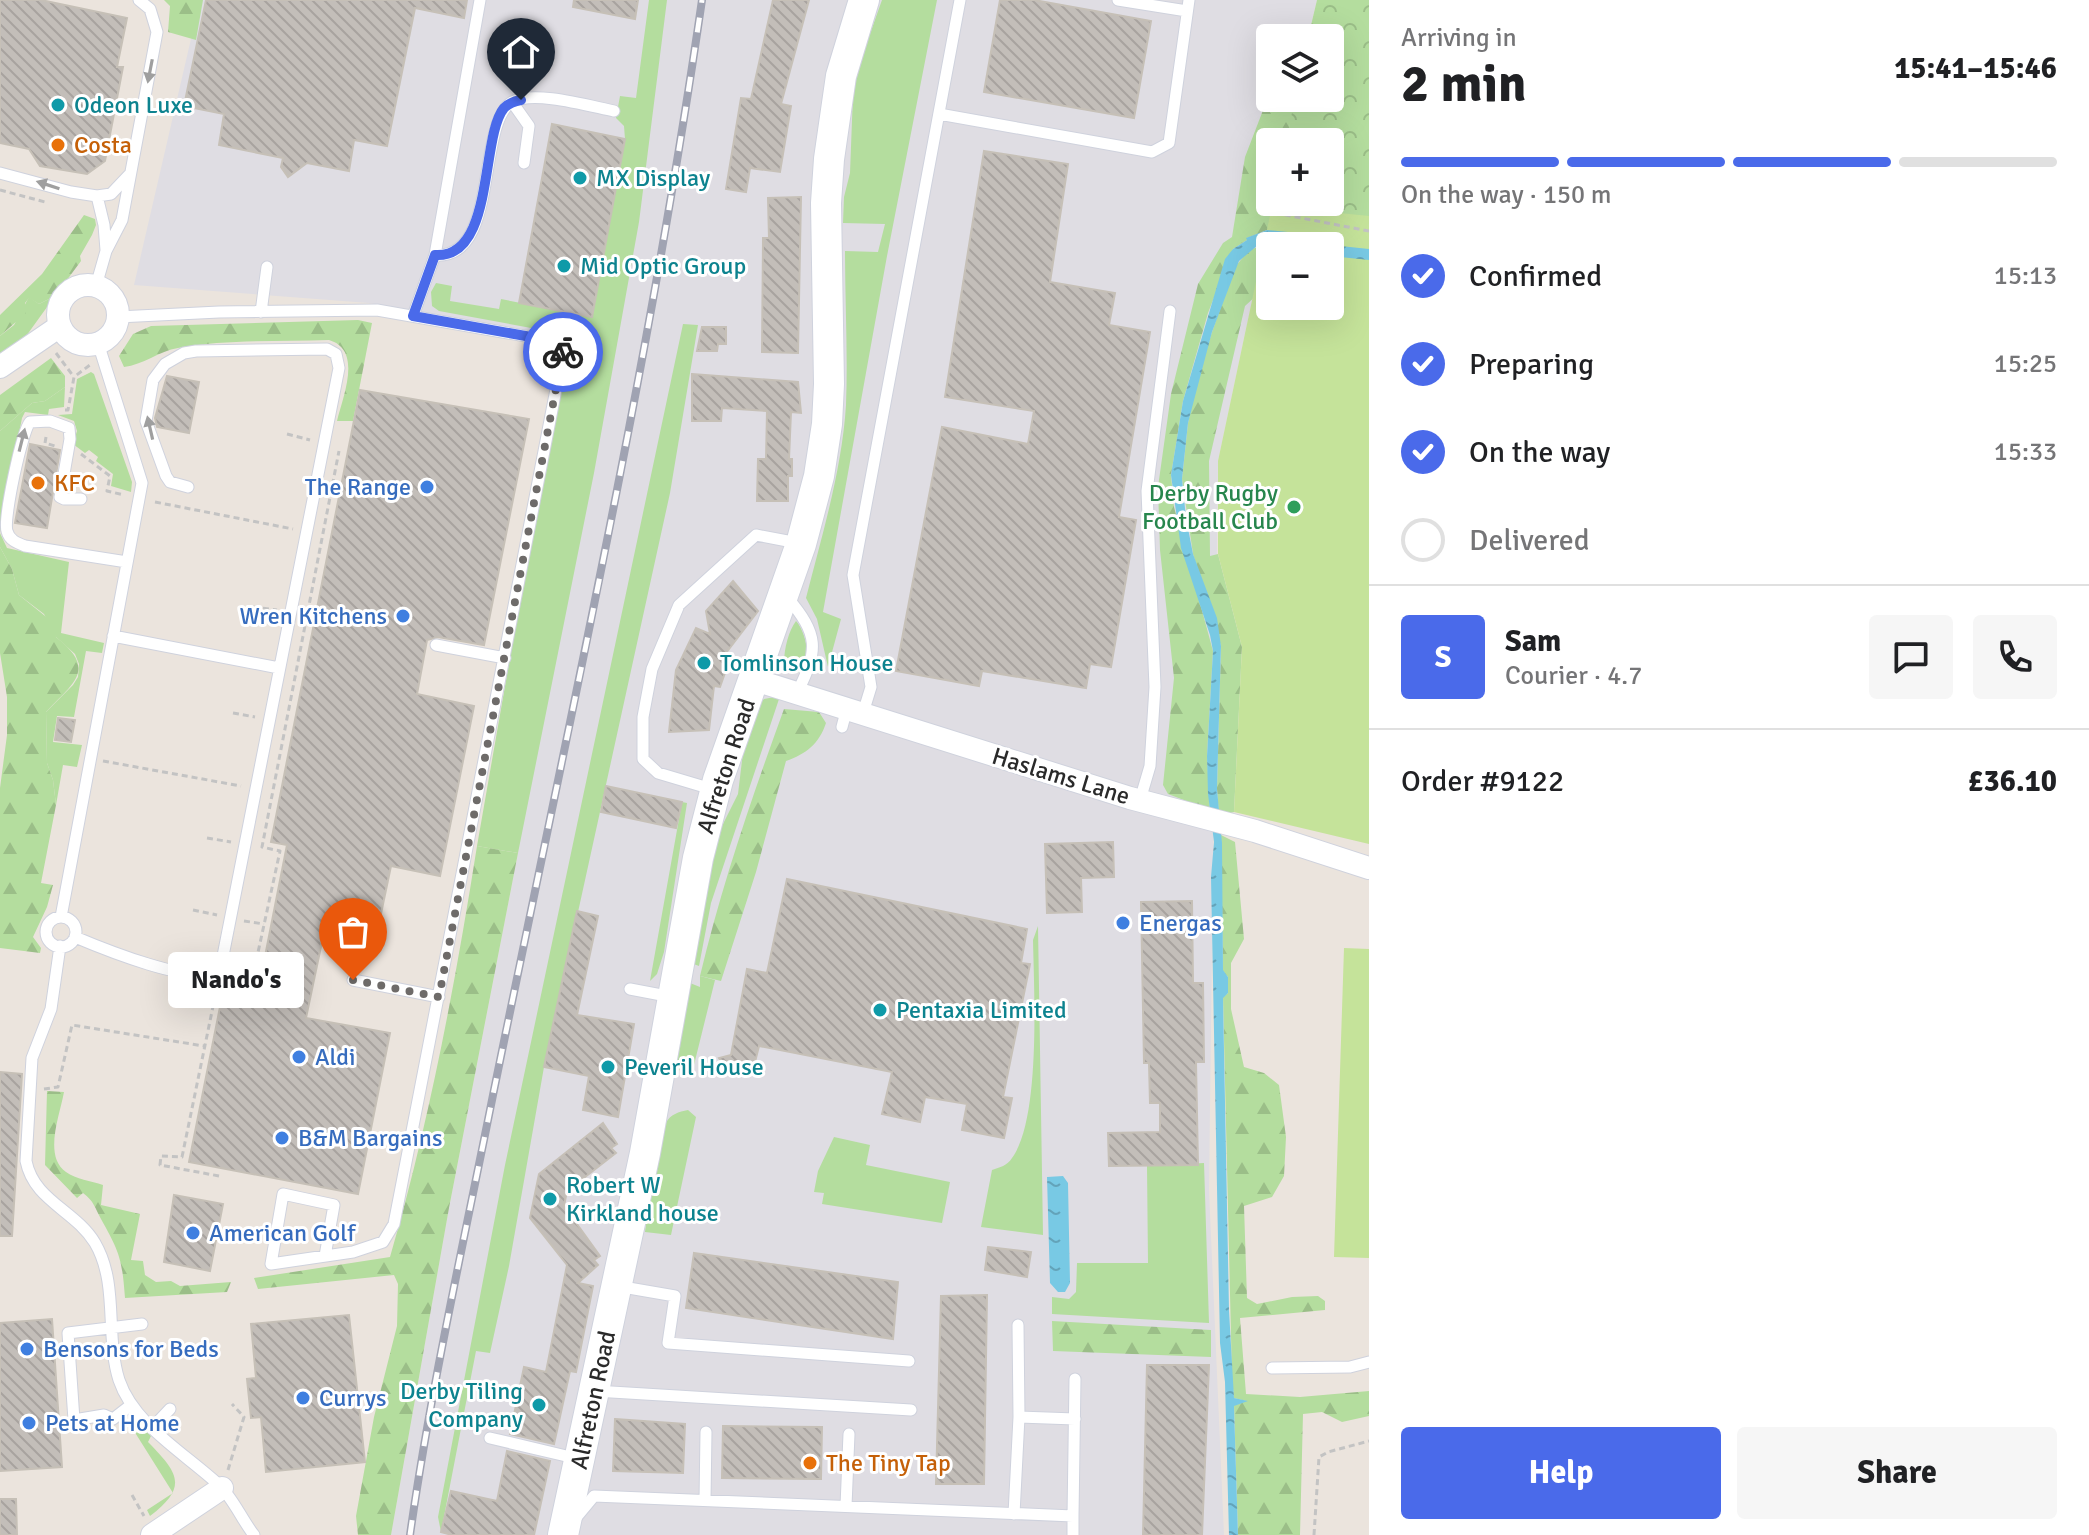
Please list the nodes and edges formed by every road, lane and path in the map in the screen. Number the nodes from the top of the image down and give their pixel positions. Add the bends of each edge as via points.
1 (139, 0) edge
2 (480, 0) edge
3 (960, 0) edge
4 (1118, 0) edge
5 (862, 1) edge
6 (1188, 5) edge
7 (512, 102) junction
8 (614, 111) dead end
9 (939, 114) junction
10 (524, 163) dead end
11 (131, 171) junction
12 (0, 173) edge
13 (97, 196) junction
14 (1291, 216) edge
15 (1369, 231) edge
16 (106, 251) junction
17 (435, 255) junction
18 (267, 267) dead end
19 (96, 286) junction
20 (1170, 311) dead end
21 (261, 312) junction
22 (413, 316) junction
23 (118, 317) junction
24 (52, 332) junction
25 (100, 350) junction
26 (0, 367) edge
27 (74, 377) junction
28 (60, 411) dead end
29 (188, 487) dead end
30 (81, 499) dead end
31 (141, 499) junction
32 (306, 531) junction
33 (801, 544) junction
34 (127, 562) junction
35 (784, 593) junction
36 (113, 636) junction
37 (436, 645) dead end
38 (505, 658) junction
39 (279, 668) junction
40 (755, 680) junction
41 (797, 693) junction
42 (851, 716) junction
43 (90, 758) junction
44 (255, 789) junction
45 (715, 790) junction
46 (273, 792) dead end
47 (1140, 800) junction
48 (1369, 868) edge
49 (61, 917) junction
50 (75, 937) junction
51 (60, 946) junction
52 (353, 980) dead end
53 (630, 989) dead end
54 (439, 997) junction
55 (672, 997) junction
56 (204, 1046) dead end
57 (31, 1091) junction
58 (325, 1256) junction
59 (617, 1286) junction
60 (142, 1324) dead end
61 (1018, 1325) dead end
62 (113, 1329) junction
63 (909, 1361) dead end
64 (1369, 1362) edge
65 (1272, 1368) dead end
66 (1075, 1379) dead end
67 (595, 1391) junction
68 (232, 1404) dead end
69 (131, 1405) junction
70 (170, 1409) dead end
71 (911, 1410) dead end
72 (1019, 1417) junction
73 (1075, 1419) junction
74 (153, 1427) junction
75 (706, 1432) dead end
76 (849, 1434) dead end
77 (490, 1438) dead end
78 (1369, 1441) edge
79 (580, 1459) junction
80 (222, 1488) junction
81 (132, 1495) dead end
82 (705, 1500) junction
83 (846, 1506) junction
84 (1014, 1514) junction
85 (1073, 1516) junction
86 (154, 1534) edge
87 (564, 1534) edge
88 (254, 1535) edge
89 (1073, 1535) edge
90 (1314, 1535) edge

1 -> 11 lane via 150,9 157,32
2 - 17 lane
3 - 9 lane
4 - 6 lane
5 - 33 street, Alfreton Road via 834,117 826,203 827,424
6 - 9 lane via 1169,143 1152,152
7 - 8 lane via 535,97
7 - 10 lane via 529,126
7 - 17 lane via 496,124 476,220 458,248 447,256
9 - 42 lane via 853,575 871,687
11 - 13 lane via 111,194
11 - 16 lane via 122,220
13 -> 12 lane
13 - 16 lane
14 - 15 path
16 - 19 lane
17 - 22 lane
18 - 21 lane
19 - 23 street via 112,297
19 - 24 street via 77,287 63,299
20 - 47 lane via 1147,491 1155,687 1150,766
21 - 22 lane via 377,310
21 - 23 lane
22 - 38 lane via 565,343
23 - 25 street
24 - 25 street
24 - 26 street
24 - 27 path
25 - 27 path
25 - 31 lane via 139,472
27 - 28 path via 68,410
29 -> 32 lane via 170,482 146,421 153,380 165,364 184,353 333,350 339,368
34 -> 30 lane via 25,546 7,535 13,483 30,422 39,419 69,428 60,497
31 - 32 path
31 - 34 lane
32 - 39 lane
33 - 35 street, Alfreton Road
33 - 45 lane via 756,535 679,605 652,669 643,717 643,759 658,773
34 - 36 lane
35 - 40 street, Alfreton Road
35 - 41 lane via 799,611 814,651
36 - 39 lane
36 - 43 lane
37 - 38 lane
38 - 54 lane
39 - 44 lane
40 - 41 street, Haslams Lane
40 - 45 street, Alfreton Road
41 - 42 street, Haslams Lane
42 - 47 street, Haslams Lane
43 - 44 path
43 - 49 lane
44 - 46 path
44 - 50 lane via 220,971 207,975 139,963
45 - 55 street, Alfreton Road
47 - 48 street, Haslams Lane
49 - 50 lane via 72,922
49 - 51 lane via 51,921 46,934
50 - 51 lane
51 - 57 lane via 51,1009 32,1058
52 - 54 lane
53 - 55 lane
54 - 58 lane via 394,1224 383,1242
55 - 59 street, Alfreton Road
56 - 57 path via 72,1025 58,1087
57 - 62 lane via 26,1161 31,1180 44,1197 85,1228 97,1246
58 - 58 lane via 334,1205 283,1194 271,1264
59 - 63 lane via 675,1296 668,1343
59 - 67 street, Alfreton Road
60 - 62 lane
61 - 72 lane
62 - 69 lane via 118,1377
62 - 69 lane via 68,1333 74,1420 104,1415 113,1419
64 - 65 lane
66 - 73 lane
67 - 71 lane
67 - 79 street, Alfreton Road
68 - 80 path via 244,1417
69 - 74 lane
70 - 74 lane
72 - 73 lane
72 - 84 lane
73 - 85 lane
74 - 80 lane
75 - 82 lane
76 - 83 lane
77 - 79 lane
78 - 90 path via 1319,1457
79 - 87 street, Alfreton Road
80 - 86 street
80 - 88 lane
81 - 86 path
82 - 83 lane
82 - 87 lane via 594,1496
83 - 84 lane
84 - 85 lane
85 - 89 lane

